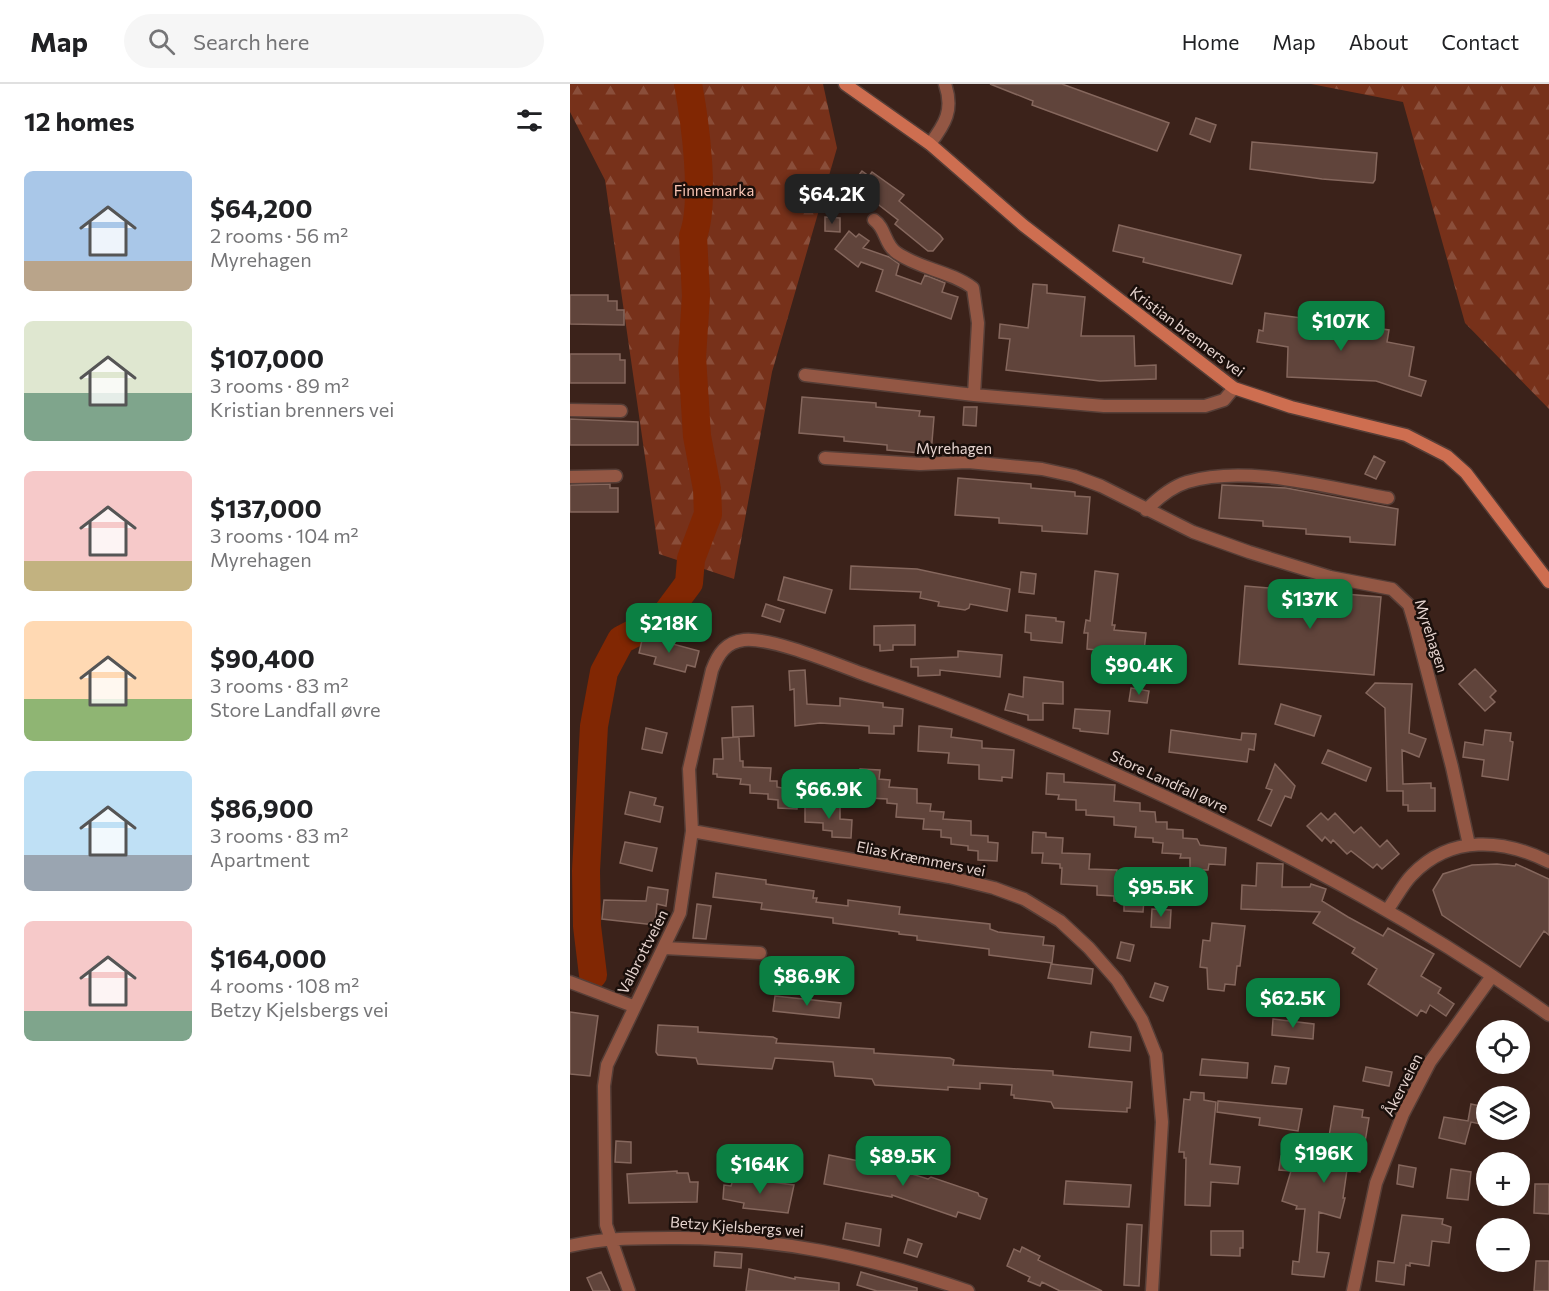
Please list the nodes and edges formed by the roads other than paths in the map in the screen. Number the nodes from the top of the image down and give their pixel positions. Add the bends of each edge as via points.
1 (845, 84) edge
2 (945, 84) edge
3 (930, 144) junction
4 (874, 219) dead end
5 (805, 375) dead end
6 (1234, 388) junction
7 (974, 395) junction
8 (570, 410) edge
9 (621, 411) dead end
10 (825, 458) dead end
11 (616, 476) dead end
12 (570, 477) edge
13 (1388, 498) dead end
14 (1146, 510) junction
15 (1549, 582) edge
16 (746, 639) joint
17 (692, 831) junction
18 (1469, 845) junction
19 (1549, 862) edge
20 (1388, 909) junction
21 (664, 948) junction
22 (760, 953) dead end
23 (1492, 976) junction
24 (570, 982) edge
25 (633, 1006) junction
26 (1549, 1015) edge
27 (610, 1239) junction
28 (570, 1246) edge
29 (628, 1291) edge
30 (968, 1291) edge
31 (1152, 1291) edge
32 (1353, 1291) edge

1 - 3 main road, Kristian brenners vei
2 - 3 street via 949,101 947,120
3 - 6 main road, Kristian brenners vei via 1023,225
4 - 7 street via 897,253 949,273 973,288 978,323
5 - 7 street
6 - 7 street via 1224,400 1205,406 1104,405
6 - 15 main road, Kristian brenners vei via 1426,443 1466,473
8 - 9 street
10 - 14 street, Myrehagen via 921,464 968,462 1042,469 1101,486
11 - 12 street
13 - 14 street via 1262,478 1218,476 1186,482 1161,495
14 - 18 street, Myrehagen via 1249,552 1330,577 1392,589 1402,596 1415,625
16 - 17 street, Valbrottveien via 733,642 718,656 705,692 689,769
16 - 20 street, Store Landfall øvre via 799,652 945,702 1078,756 1242,832
17 - 21 street, Valbrottveien via 680,913
17 - 31 street, Elias Kræmmers vei via 994,888 1024,899 1060,921 1089,948 1130,1000 1156,1055 1162,1122
18 - 19 street via 1501,844
18 - 20 street via 1437,856 1422,866
20 - 23 street, Store Landfall øvre
21 - 22 street
21 - 25 street, Valbrottveien
23 - 26 street, Store Landfall øvre
23 - 32 street, Åkerveien via 1430,1062 1403,1114 1376,1183
24 - 25 street
25 - 27 street, Valbrottveien via 612,1050 604,1086 604,1206
27 - 28 street, Betzy Kjelsbergs vei
27 - 29 street, Valbrottveien
27 - 30 street, Betzy Kjelsbergs vei via 711,1238 806,1246 901,1268

